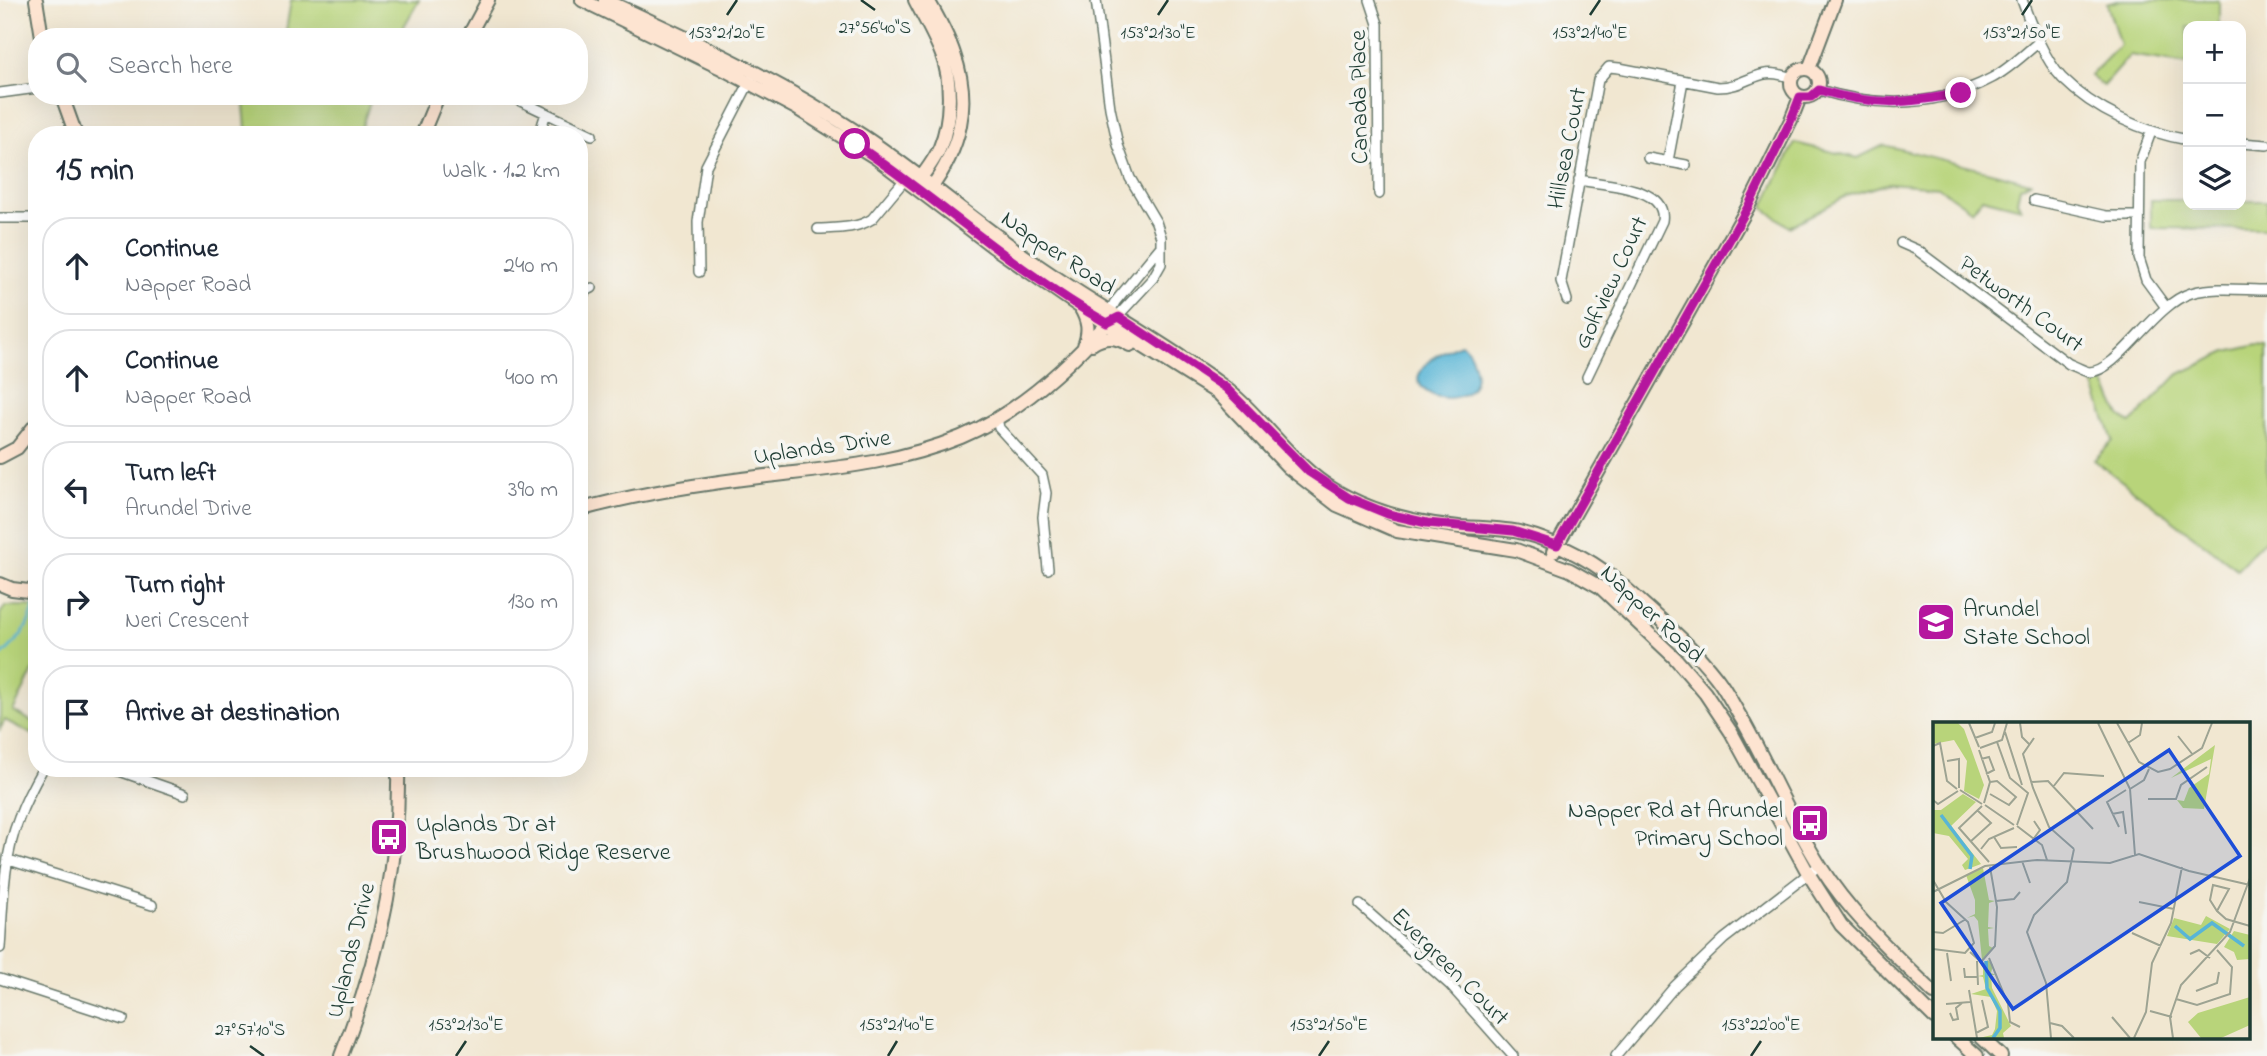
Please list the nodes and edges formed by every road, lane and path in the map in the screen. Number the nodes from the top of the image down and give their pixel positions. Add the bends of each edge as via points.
1 (36, 0) edge
2 (488, 0) edge
3 (582, 0) edge
4 (605, 0) edge
5 (915, 0) edge
6 (928, 0) edge
7 (1096, 0) edge
8 (1370, 0) edge
9 (1835, 0) edge
10 (2022, 0) edge
11 (41, 28) edge
12 (473, 28) edge
13 (2039, 42) junction
14 (1809, 69) junction
15 (751, 77) junction
16 (1791, 78) junction
17 (1682, 81) junction
18 (28, 89) edge
19 (1819, 90) junction
20 (0, 93) edge
21 (1800, 97) junction
22 (65, 105) edge
23 (434, 105) edge
24 (529, 105) edge
25 (546, 113) junction
26 (73, 126) edge
27 (426, 126) edge
28 (542, 126) edge
29 (573, 126) edge
30 (2151, 132) junction
31 (588, 133) edge
32 (592, 135) dead end
33 (2183, 139) edge
34 (2246, 143) edge
35 (2267, 145) edge
36 (1648, 158) dead end
37 (1668, 161) junction
38 (1686, 165) dead end
39 (913, 179) junction
40 (1579, 180) junction
41 (928, 191) junction
42 (1379, 194) dead end
43 (2034, 200) dead end
44 (2139, 216) junction
45 (0, 218) edge
46 (28, 218) edge
47 (818, 229) dead end
48 (1900, 243) dead end
49 (699, 272) dead end
50 (592, 288) dead end
51 (588, 290) edge
52 (2267, 290) edge
53 (1567, 300) dead end
54 (2165, 306) junction
55 (1080, 307) junction
56 (1112, 317) junction
57 (1083, 349) junction
58 (1178, 367) junction
59 (1587, 377) dead end
60 (997, 418) junction
61 (28, 434) edge
62 (0, 457) edge
63 (588, 508) edge
64 (1557, 545) junction
65 (1549, 561) junction
66 (1048, 569) dead end
67 (0, 584) edge
68 (28, 591) edge
69 (38, 777) edge
70 (137, 777) edge
71 (398, 777) edge
72 (185, 794) dead end
73 (9, 860) junction
74 (1819, 865) junction
75 (1808, 873) junction
76 (152, 905) dead end
77 (1360, 905) dead end
78 (0, 948) edge
79 (0, 979) edge
80 (1933, 992) edge
81 (1933, 1016) edge
82 (123, 1019) dead end
83 (1957, 1038) edge
84 (1981, 1038) edge
85 (341, 1056) edge
86 (1513, 1056) edge
87 (1616, 1056) edge
88 (1977, 1056) edge
89 (2001, 1056) edge

1 - 11 main road
2 - 12 main road
3 - 15 main road, Napper Road
4 - 15 main road, Napper Road
5 - 39 main road via 942,55 948,104 940,149
6 - 41 main road via 954,52 963,106 958,140
7 - 56 street via 1118,145 1130,178 1156,222 1162,245
8 - 42 street, Canada Place via 1378,24
9 - 14 main road
10 - 13 street
13 - 19 street via 1994,77 1961,93 1898,103 1867,102
13 - 30 street via 2060,76 2088,100
14 - 16 main road via 1798,70
14 - 19 main road via 1820,79
15 - 39 main road, Napper Road
15 - 49 street via 706,166 698,222
16 - 17 street, Hillsea Court via 1767,72 1732,87
16 - 21 main road via 1792,89
17 - 37 street
17 - 40 street, Hillsea Court via 1619,68 1603,72
18 - 20 street
19 - 21 main road via 1811,97
21 - 64 main road via 1742,218
22 - 26 main road
23 - 27 main road
24 - 25 street
25 - 28 street
25 - 29 street
30 - 33 street
30 - 44 street via 2140,162
31 - 32 street
34 - 35 street
36 - 37 street
37 - 38 street
39 - 41 main road, Napper Road
39 - 47 street via 865,223
40 - 53 street, Hillsea Court via 1561,281
40 - 59 street, Golfview Court via 1640,191 1657,201 1663,212
41 - 55 main road, Napper Road
41 - 56 main road, Napper Road
43 - 44 street via 2106,216
44 - 54 street via 2139,258 2146,280
45 - 46 street
48 - 54 street, Petworth Court via 1917,250 2069,364 2089,372 2106,367
50 - 51 street
52 - 54 street, Petworth Court via 2190,293
55 - 56 main road, Napper Road
55 - 57 main road via 1088,325
56 - 57 main road, Uplands Drive
56 - 58 main road, Napper Road
56 - 64 main road, Napper Road via 1226,388 1309,472 1349,498 1427,523 1513,531
57 - 58 main road via 1099,339 1118,338
57 - 60 main road, Uplands Drive
58 - 65 main road, Napper Road via 1219,394 1288,467 1337,505 1397,531 1516,550
60 - 63 main road, Uplands Drive via 922,451 871,464 741,479
60 - 66 street via 999,428 1042,475
61 - 62 main road
64 - 65 main road
64 - 74 main road, Napper Road via 1626,588 1694,651 1718,680
65 - 75 main road, Napper Road via 1602,589 1695,680 1731,732
67 - 68 main road
69 - 73 street via 18,818
70 - 72 street
71 - 85 main road, Uplands Drive via 382,927
73 - 76 street
73 - 78 street
74 - 75 street
74 - 80 main road, Napper Road via 1868,928
75 - 81 main road, Napper Road via 1841,925
75 - 87 street via 1714,948
77 - 86 street, Evergreen Court via 1450,985
79 - 82 street
83 - 88 main road
84 - 89 main road

